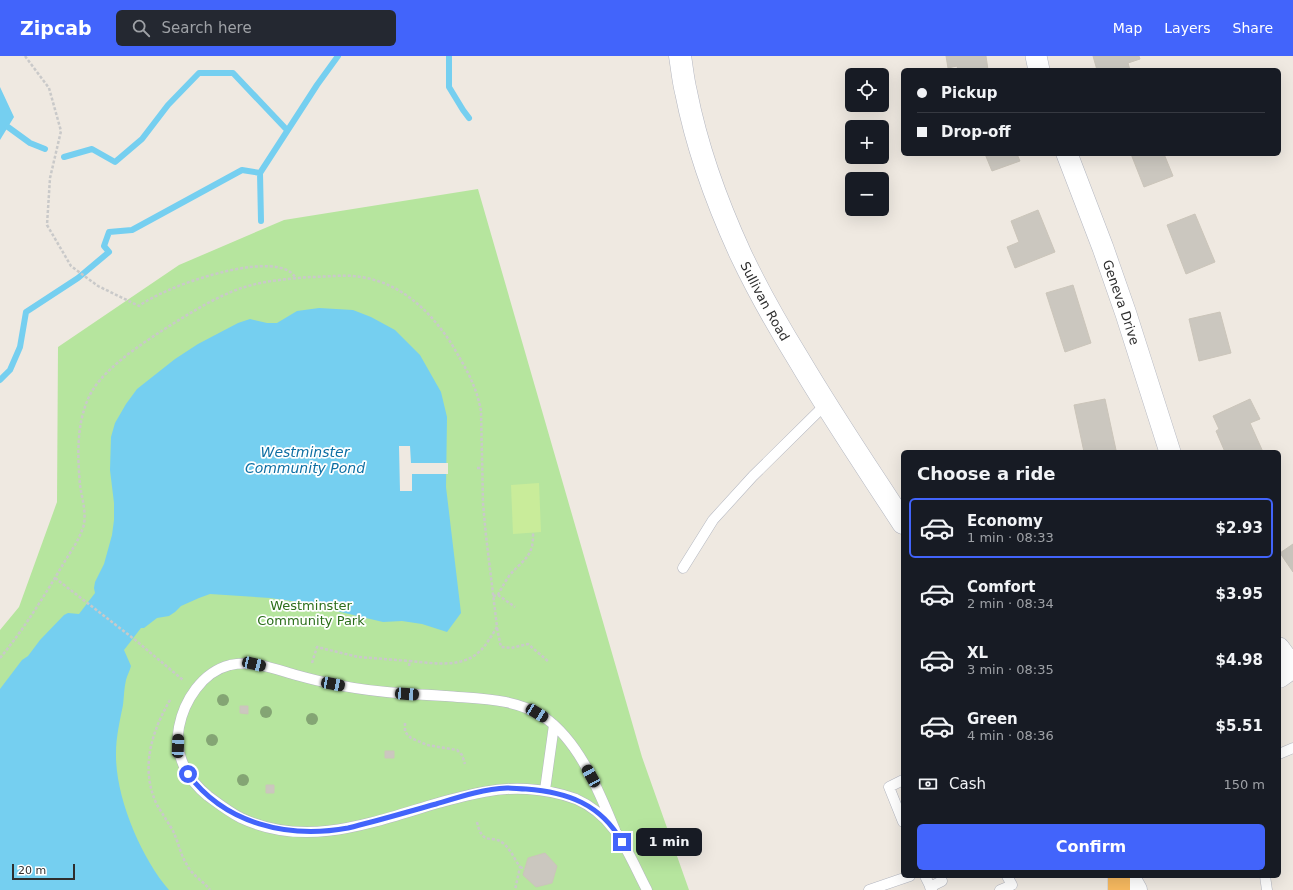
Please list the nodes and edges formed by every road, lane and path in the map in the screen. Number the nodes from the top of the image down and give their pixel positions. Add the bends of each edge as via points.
1 (25, 56) edge
2 (680, 56) edge
3 (1036, 56) edge
4 (1039, 68) edge
5 (1068, 156) edge
6 (297, 278) junction
7 (826, 404) junction
8 (1169, 450) edge
9 (477, 468) dead end
10 (481, 468) junction
11 (901, 520) edge
12 (533, 532) dead end
13 (683, 568) dead end
14 (55, 578) junction
15 (498, 595) junction
16 (493, 596) junction
17 (515, 607) dead end
18 (497, 627) junction
19 (1281, 651) edge
20 (0, 658) edge
21 (410, 661) junction
22 (307, 662) dead end
23 (549, 662) dead end
24 (409, 666) dead end
25 (1293, 667) edge
26 (187, 674) dead end
27 (1281, 676) edge
28 (183, 680) junction
29 (178, 686) dead end
30 (171, 698) dead end
31 (405, 723) dead end
32 (554, 725) junction
33 (1293, 748) edge
34 (1281, 753) edge
35 (465, 764) dead end
36 (901, 781) edge
37 (545, 790) junction
38 (901, 817) edge
39 (477, 822) dead end
40 (616, 830) junction
41 (520, 867) junction
42 (525, 869) dead end
43 (904, 878) edge
44 (926, 878) edge
45 (1008, 878) edge
46 (1119, 878) edge
47 (1129, 878) edge
48 (1265, 878) edge
49 (942, 881) dead end
50 (931, 889) edge
51 (210, 890) edge
52 (514, 890) edge
53 (647, 890) edge
54 (870, 890) edge
55 (1000, 890) edge
56 (1120, 890) edge
57 (1136, 890) edge
58 (1267, 890) edge

1 - 6 path via 49,88 61,131 50,178 47,225 71,266 98,286 139,306 148,299 182,284 252,266 284,268
2 - 7 street, Sullivan Road via 697,136 727,223 759,292
3 - 4 street
5 - 8 street, Geneva Drive via 1106,256
6 - 10 path via 348,276 374,280 407,295 434,319 474,383 481,411
6 - 14 path via 244,287 207,304 135,350 110,370 97,385 85,406 79,432 79,471 85,516 83,526 78,542
7 - 11 street, Sullivan Road
7 - 13 lane via 713,520
9 - 10 path
10 - 16 path
12 - 15 path via 531,551 525,561 510,575
14 - 20 path
14 - 28 path
15 - 16 path
15 - 17 path
16 - 18 path
18 - 21 path via 482,649 472,658 442,663
18 - 23 path via 501,647 511,648 528,644
19 - 25 street
21 - 22 path via 358,656 317,647 313,663
21 - 24 path
25 - 27 street
26 - 28 path
28 - 29 path
30 - 51 path via 150,745 150,783 157,804 173,830 186,864
31 - 35 path via 405,732 411,738 427,745 457,750
32 - 37 lane
32 - 37 lane via 537,713 498,700 369,690 333,684 254,664 242,664 223,667 199,685 186,704 178,735 183,765 194,783 239,817 277,829 332,831 471,794 507,788
32 - 40 lane via 570,742 584,764
33 - 34 lane
36 - 38 lane via 889,787
37 - 40 lane via 576,799 598,812
39 - 41 path via 482,835 504,844
40 - 53 lane
41 - 42 path
41 - 52 path
43 - 54 lane
44 - 50 lane
45 - 55 lane via 1012,886
46 - 56 highway
47 - 57 street
48 - 58 lane
49 - 50 lane

